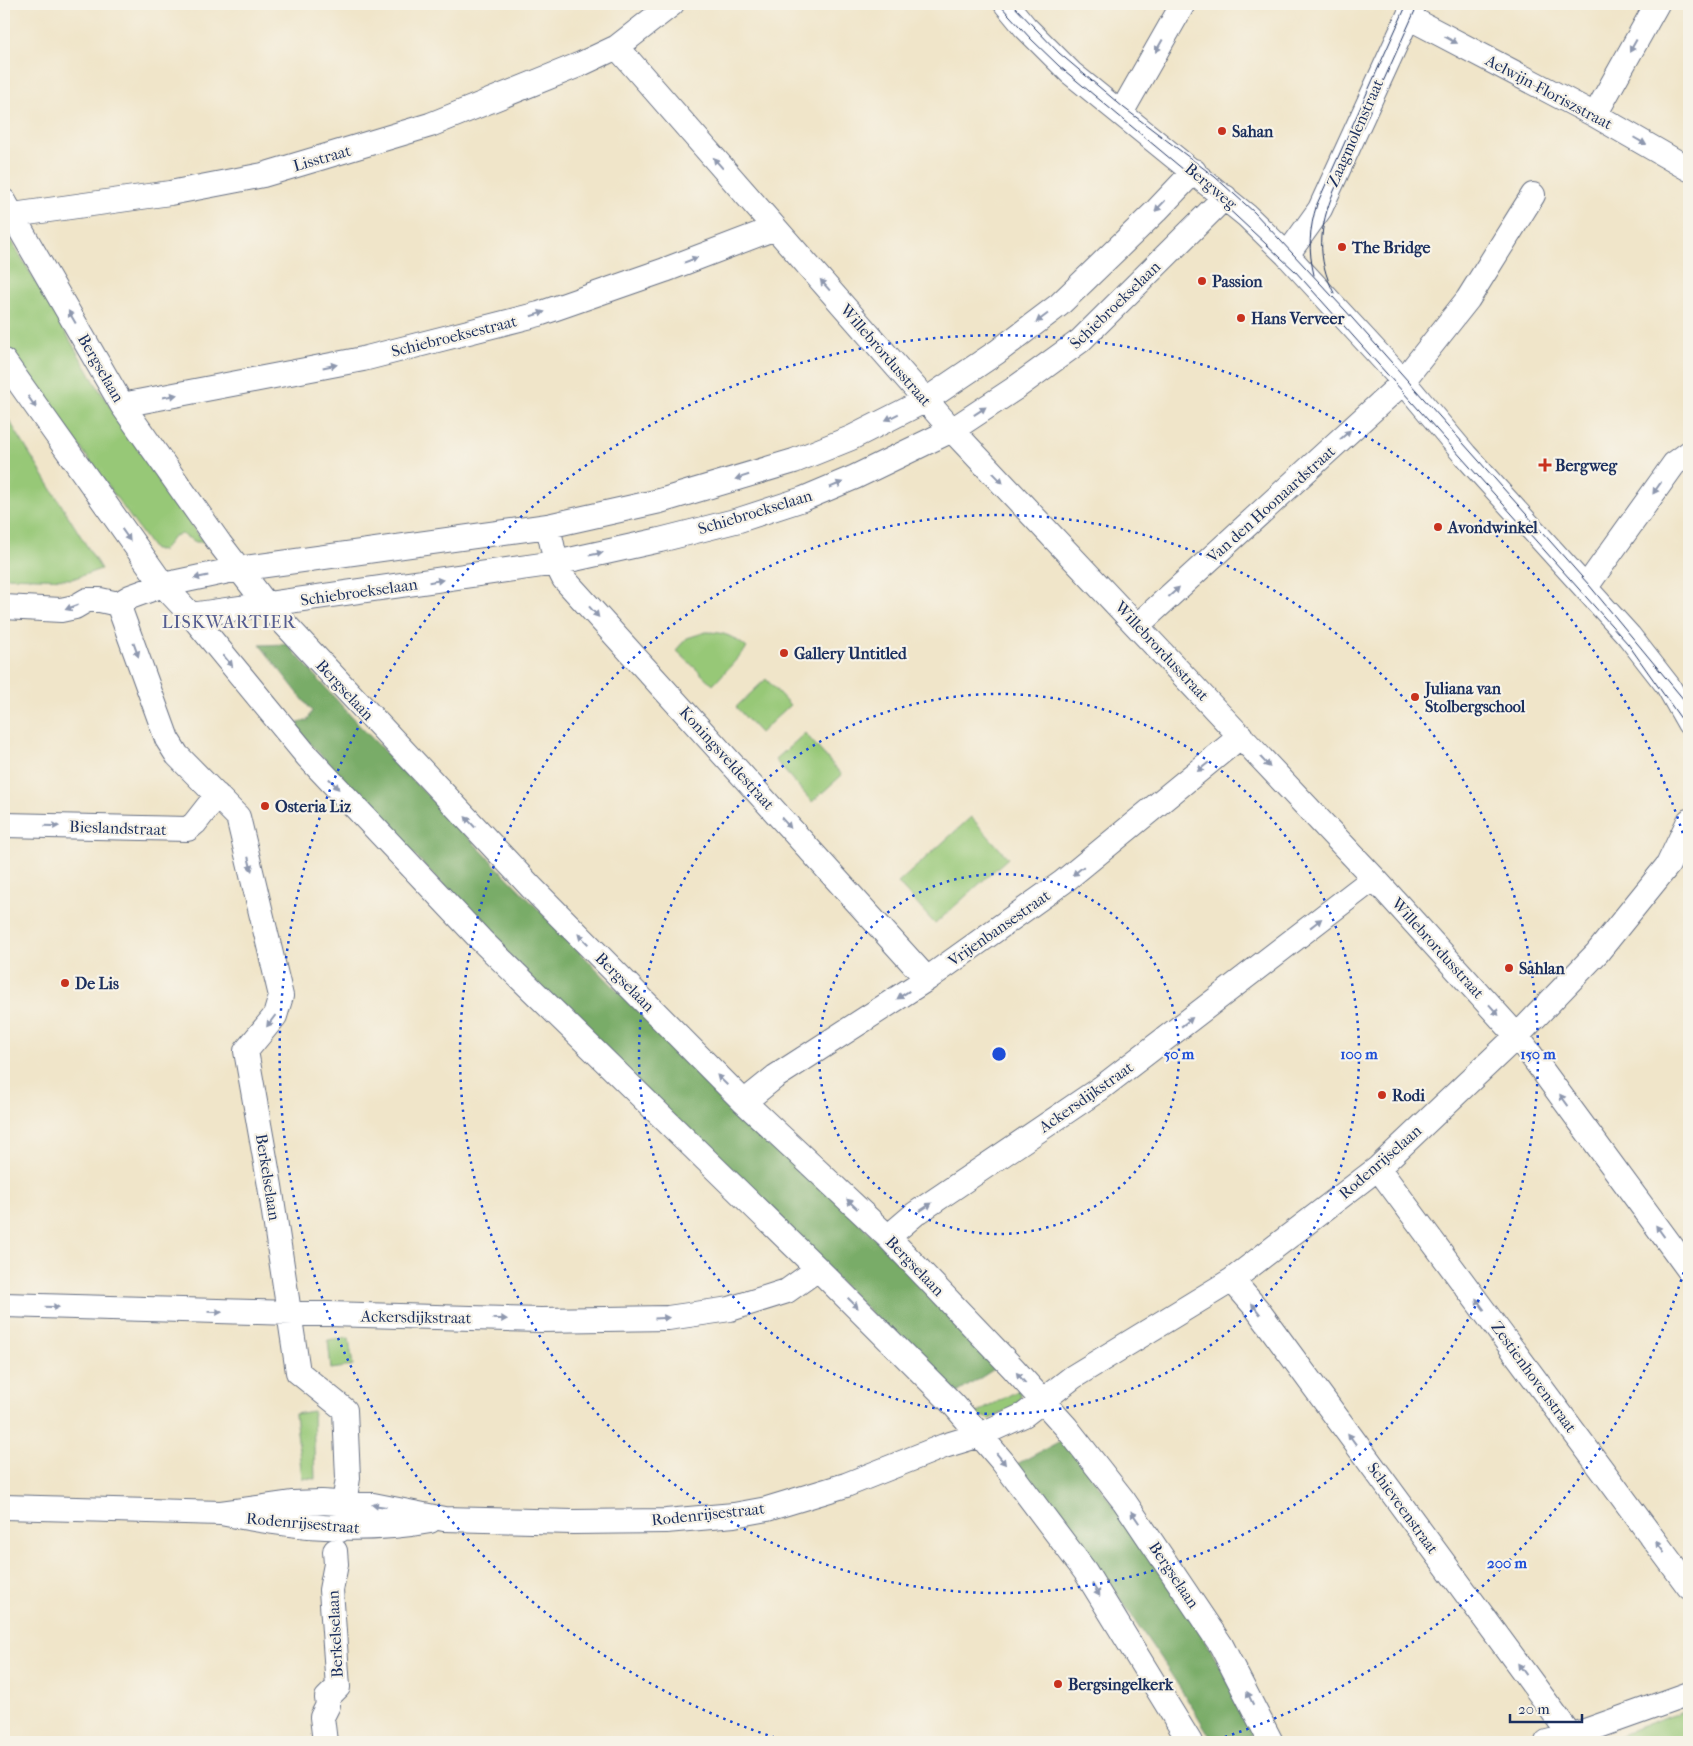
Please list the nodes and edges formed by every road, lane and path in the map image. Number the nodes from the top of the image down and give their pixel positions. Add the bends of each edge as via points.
1 (672, 4) edge
2 (1006, 4) edge
3 (1183, 4) edge
4 (1657, 4) edge
5 (1411, 10) edge
6 (616, 47) junction
7 (1121, 113) junction
8 (1595, 115) junction
9 (1689, 169) edge
10 (1194, 171) junction
11 (1533, 195) dead end
12 (1225, 197) junction
13 (8, 208) edge
14 (775, 228) junction
15 (1287, 255) junction
16 (4, 362) edge
17 (1403, 382) junction
18 (926, 400) junction
19 (122, 404) junction
20 (952, 430) junction
21 (1689, 453) edge
22 (548, 526) junction
23 (556, 563) junction
24 (238, 570) junction
25 (163, 585) junction
26 (1586, 587) junction
27 (118, 604) junction
28 (266, 604) junction
29 (4, 608) edge
30 (191, 615) junction
31 (1138, 625) junction
32 (1668, 686) junction
33 (1689, 705) edge
34 (1689, 723) edge
35 (1241, 736) junction
36 (217, 794) junction
37 (1689, 821) edge
38 (4, 825) edge
39 (1689, 848) edge
40 (1668, 864) junction
41 (1374, 878) junction
42 (927, 980) junction
43 (1517, 1036) junction
44 (744, 1102) junction
45 (1378, 1168) junction
46 (888, 1237) junction
47 (818, 1269) junction
48 (1689, 1270) edge
49 (1232, 1280) junction
50 (4, 1305) edge
51 (290, 1314) junction
52 (1042, 1402) junction
53 (980, 1435) junction
54 (345, 1503) junction
55 (4, 1507) edge
56 (221, 1514) junction
57 (444, 1519) junction
58 (337, 1540) junction
59 (1689, 1587) edge
60 (1689, 1694) edge
61 (1571, 1736) junction
62 (325, 1742) edge
63 (1190, 1742) edge
64 (1271, 1742) edge
65 (1547, 1742) edge

1 - 6 street, Lisstraat
2 - 7 street, Bergweg via 1071,72
3 -> 7 street
4 -> 8 street
5 -> 8 street, Aelwijn-Floriszstraat
5 - 15 street, Zaagmolenstraat via 1320,209
6 - 13 street, Lisstraat via 430,126 263,175 170,194
14 -> 6 street, Willebrordusstraat
7 - 10 street, Bergweg
8 -> 9 street, Aelwijn-Floriszstraat
10 - 12 street, Bergweg
10 -> 18 street via 1059,305
11 - 17 street via 1468,300
12 - 15 street, Bergweg
20 -> 12 street, Schiebroekselaan via 1080,341
19 -> 13 street, Bergselaan
18 -> 14 street, Willebrordusstraat
19 -> 14 street, Schiebroeksestraat via 363,359 539,314
15 - 17 street, Bergweg
16 -> 25 street
17 - 26 street, Bergweg
31 -> 17 street, Van den Hoonaardstraat
18 - 20 street, Willebrordusstraat
18 -> 22 street via 851,438 794,461 660,501
19 - 24 street, Bergselaan
23 -> 20 street, Schiebroekselaan via 686,534 794,502 855,477
20 -> 31 street, Willebrordusstraat
21 -> 26 street via 1674,464
22 - 23 street, Koningsveldestraat
22 - 24 street
28 -> 23 street, Schiebroekselaan
23 -> 42 street, Koningsveldestraat via 564,579
24 -> 25 street
24 - 28 street, Bergselaan
25 - 27 street
25 - 30 street
26 - 32 street, Bergweg
27 -> 29 street via 87,600 61,610
27 -> 36 street via 168,738 177,755
28 - 30 street, Schiebroekselaan
44 -> 28 street, Bergselaan via 531,887
30 -> 47 street via 307,756 474,933
31 - 35 street, Willebrordusstraat
32 - 33 street, Bergweg
32 - 34 street, Bergweg
35 -> 41 street, Willebrordusstraat
35 -> 42 street, Vrijenbansestraat via 1063,882
38 -> 36 street, Bieslandstraat via 188,829
36 -> 51 street, Berkelselaan via 238,817 281,996 276,1016 246,1050
37 - 40 street, Rodenrijselaan
39 - 40 street, Rodenrijselaan
40 - 43 street, Rodenrijselaan via 1597,953
41 -> 43 street, Willebrordusstraat
46 -> 41 street, Ackersdijkstraat via 915,1214 1101,1088
42 -> 44 street, Vrijenbansestraat via 775,1077
43 - 45 street, Rodenrijselaan
48 -> 43 street, Willebrordusstraat
46 -> 44 street, Bergselaan
45 - 49 street, Rodenrijselaan
59 -> 45 street, Zestienhovenstraat
52 -> 46 street, Bergselaan
51 -> 47 street, Ackersdijkstraat via 541,1320 668,1318 730,1309 787,1291
47 -> 53 street via 946,1396
49 - 52 street, Rodenrijselaan via 1073,1377
61 -> 49 street, Schieveenstraat
50 -> 51 street, Ackersdijkstraat
51 - 54 street, Berkelselaan via 298,1372 345,1410 348,1452
52 - 53 street, Rodenrijsestraat via 1024,1415
64 -> 52 street, Bergselaan via 1221,1644 1124,1501
53 - 57 street, Rodenrijsestraat via 800,1500 734,1514 666,1521
53 -> 63 street via 1085,1571
54 - 56 street, Rodenrijsestraat via 293,1502
57 -> 54 street, Rodenrijsestraat
54 - 58 street, Berkelselaan
55 - 56 street, Rodenrijsestraat
56 - 58 street, Rodenrijsestraat
57 - 58 street, Rodenrijsestraat via 379,1528
58 - 62 street, Berkelselaan via 331,1590 338,1687 327,1698 328,1705 322,1717
60 - 61 street
61 - 65 street

